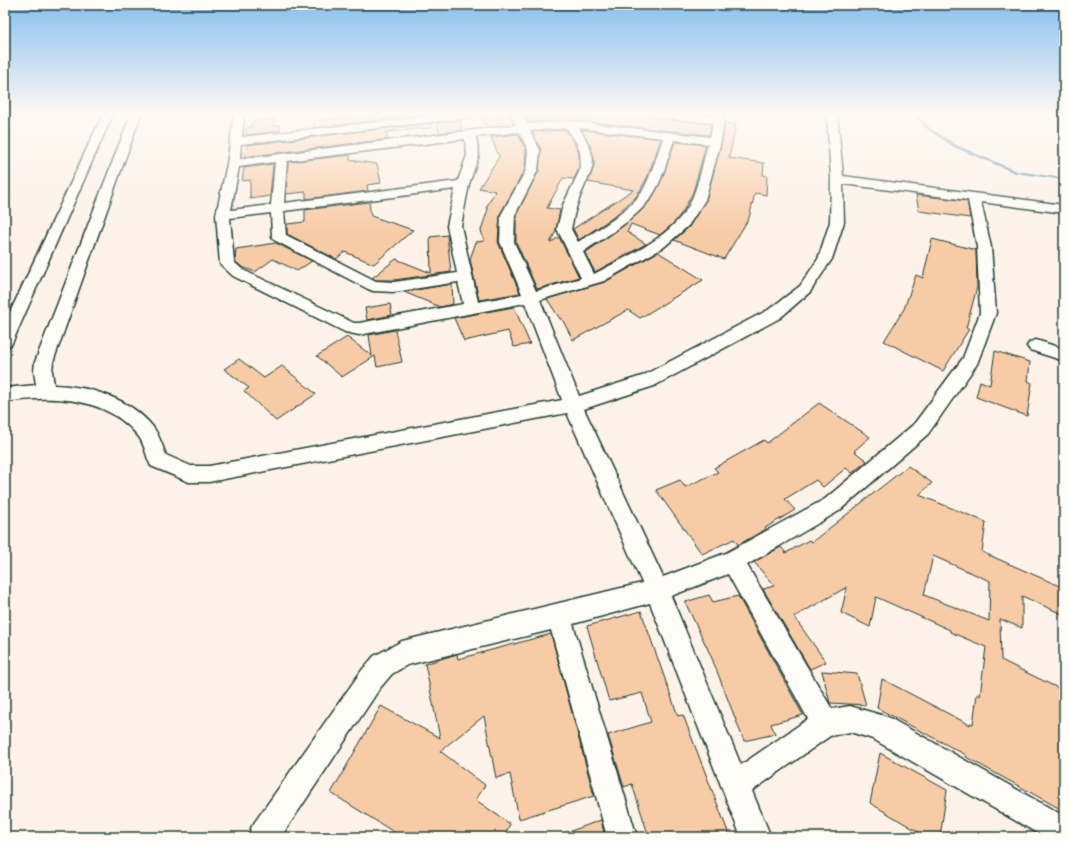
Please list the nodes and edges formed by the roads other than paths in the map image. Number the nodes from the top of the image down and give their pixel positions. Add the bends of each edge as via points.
1 (90, 153) edge
2 (121, 153) edge
3 (234, 153) edge
4 (319, 153) edge
5 (473, 153) edge
6 (534, 153) edge
7 (586, 153) edge
8 (663, 153) edge
9 (711, 153) edge
10 (835, 153) edge
11 (282, 158) junction
12 (233, 164) junction
13 (837, 178) junction
14 (463, 184) junction
15 (974, 198) junction
16 (277, 208) junction
17 (1064, 209) edge
18 (223, 215) junction
19 (574, 251) junction
20 (465, 276) junction
21 (589, 280) junction
22 (530, 297) junction
23 (472, 309) junction
24 (5, 341) edge
25 (1036, 346) dead end
26 (1064, 355) edge
27 (46, 391) junction
28 (5, 395) edge
29 (573, 405) junction
30 (733, 561) junction
31 (657, 590) junction
32 (559, 616) junction
33 (825, 723) junction
34 (735, 786) junction
35 (1064, 832) edge
36 (263, 837) edge
37 (622, 837) edge
38 (756, 837) edge

1 - 24 street
2 - 27 street via 44,362
3 - 12 street
4 - 11 street
5 - 14 street
6 - 22 street via 532,170 508,214 507,242
7 - 19 street via 587,168 570,205 564,229
8 - 19 street via 649,191 638,205 617,223
9 - 21 street via 698,200 683,223 659,244 599,278
10 - 13 street
11 - 12 street
11 - 16 street
12 - 18 street
13 - 15 street
13 - 29 street via 837,222 825,259 805,290 774,314 648,382
14 - 16 street
14 - 20 street via 454,226
15 - 17 street
15 - 30 street via 984,247 988,313 971,360 921,428 838,500
16 - 18 street
16 - 20 street via 279,237 373,286 394,287
18 - 23 street via 227,264 238,273 352,328 369,329
19 - 21 street
20 - 23 street
21 - 22 street
22 - 23 street
22 - 29 street
25 - 26 street
27 - 28 street
27 - 29 street via 87,395 120,408 145,430 158,460 189,474 209,474
29 - 31 street
30 - 31 street
30 - 33 street
31 - 32 street
31 - 34 street
32 - 36 street via 402,654 383,665
32 - 37 street
33 - 34 street
33 - 35 street via 850,718 878,727
34 - 38 street

